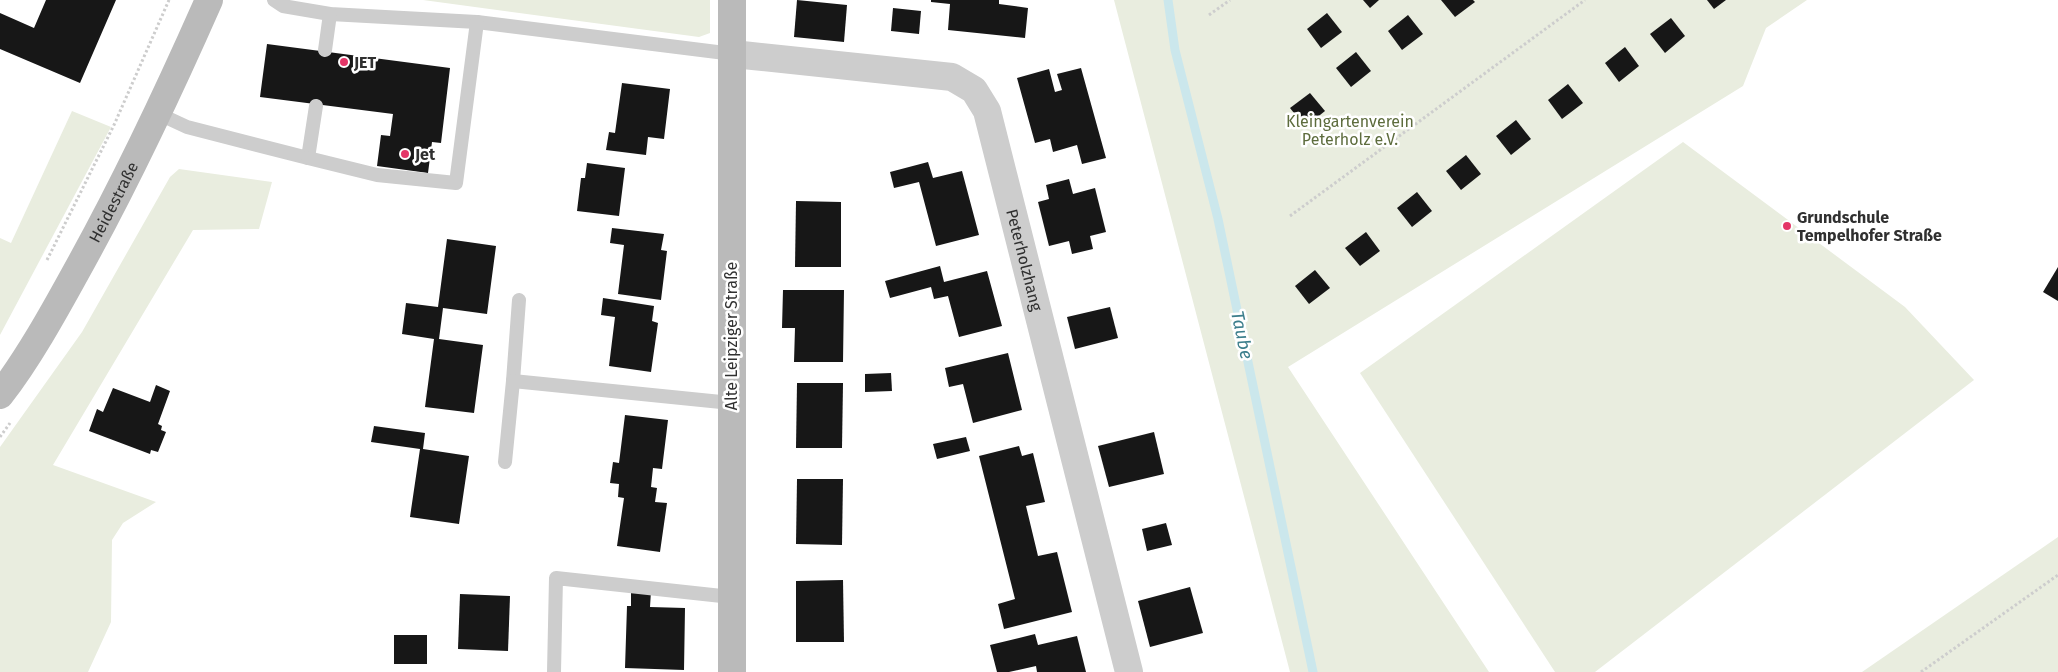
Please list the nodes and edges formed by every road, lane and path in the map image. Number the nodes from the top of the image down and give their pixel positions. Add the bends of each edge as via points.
1 (169, 0) edge
2 (209, 0) edge
3 (732, 0) edge
4 (1230, 0) edge
5 (1586, 0) edge
6 (278, 3) edge
7 (330, 14) junction
8 (1209, 15) dead end
9 (477, 22) junction
10 (324, 50) dead end
11 (732, 54) junction
12 (316, 106) dead end
13 (159, 114) junction
14 (308, 158) junction
15 (1290, 216) dead end
16 (43, 267) dead end
17 (519, 300) dead end
18 (513, 381) junction
19 (0, 395) edge
20 (731, 403) junction
21 (505, 462) dead end
22 (2058, 575) edge
23 (731, 597) junction
24 (554, 672) edge
25 (732, 672) edge
26 (1129, 672) edge
27 (1921, 672) edge

1 - 16 path via 114,125
2 - 13 street, Heidestraße
3 - 11 street, Alte Leipziger Straße
4 - 8 path
5 - 15 path
6 - 7 lane
7 - 9 lane
7 - 10 lane
9 - 11 lane
9 - 14 lane via 456,183 377,175
11 - 20 street, Alte Leipziger Straße
11 - 26 street, Peterholzhang via 952,76 974,90 987,111
12 - 14 lane
13 - 14 lane via 187,127
13 - 19 street, Heidestraße via 58,304
17 - 18 lane
18 - 20 lane
18 - 21 lane
20 - 23 street, Alte Leipziger Straße
22 - 27 path
23 - 24 lane via 556,578
23 - 25 street, Alte Leipziger Straße

